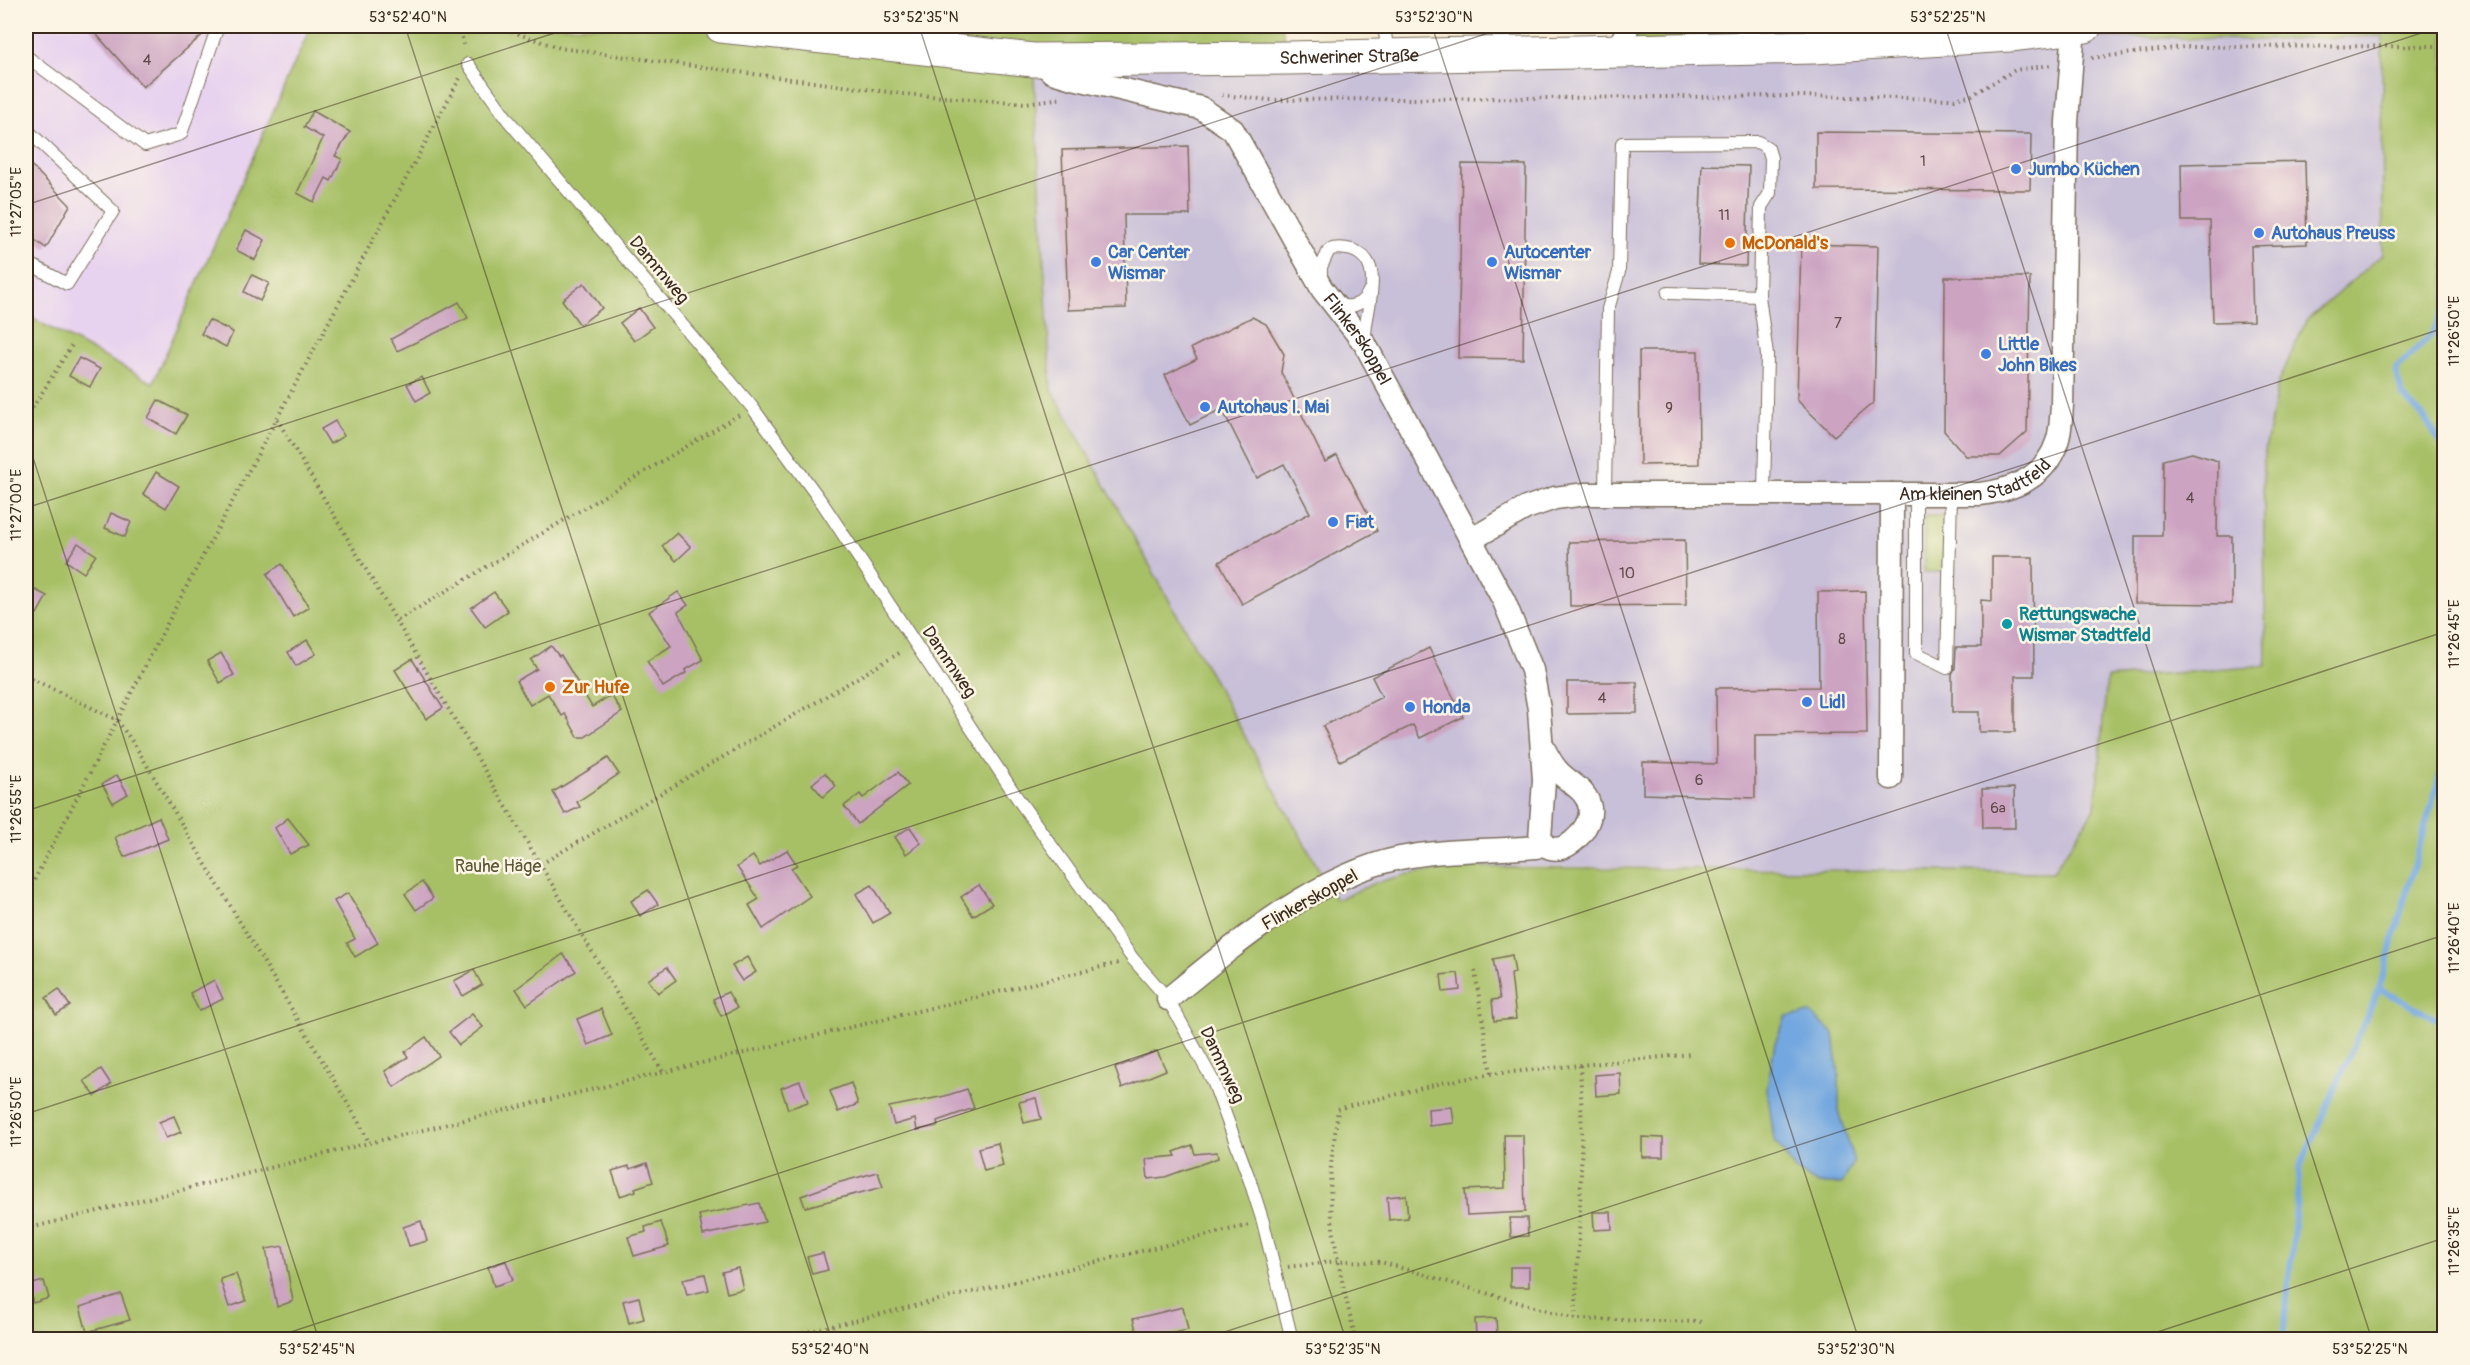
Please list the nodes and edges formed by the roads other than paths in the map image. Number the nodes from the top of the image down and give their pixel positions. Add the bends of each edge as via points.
1 (218, 26) edge
2 (721, 26) edge
3 (2077, 26) edge
4 (1623, 39) edge
5 (1386, 40) edge
6 (26, 56) edge
7 (1039, 60) junction
8 (468, 64) road end
9 (26, 129) edge
10 (26, 262) edge
11 (1372, 284) junction
12 (1668, 293) dead end
13 (1328, 296) junction
14 (1759, 296) junction
15 (1365, 344) junction
16 (1605, 493) junction
17 (1764, 493) junction
18 (1892, 494) junction
19 (1951, 494) junction
20 (1916, 495) junction
21 (1472, 539) junction
22 (1542, 747) junction
23 (1891, 778) dead end
24 (1540, 839) junction
25 (1168, 999) junction
26 (1292, 1340) edge

1 - 6 lane via 181,134 145,145
2 - 7 main road, Schweriner Straße
3 - 4 main road, Schweriner Straße via 2010,36 1825,46
3 - 19 street, Am kleinen Stadtfeld via 2067,122 2062,405 2057,444 2039,470 2014,488
4 - 5 main road, Schweriner Straße
5 - 7 main road, Schweriner Straße
7 - 13 street, Flinkerskoppel via 1052,72 1202,108 1233,130
8 - 25 lane, Dammweg via 508,120 752,407 823,504 1020,802 1133,959
9 - 10 lane via 112,211 67,284
11 - 13 lane via 1363,302 1348,306
11 - 13 lane via 1370,266 1363,257 1339,247 1329,250 1321,267
11 - 15 lane
12 - 14 lane
13 - 15 street, Flinkerskoppel
14 - 16 lane via 1761,207 1770,193 1768,148 1758,142 1622,142 1620,272 1608,309
14 - 17 lane via 1767,355
15 - 21 street, Flinkerskoppel
16 - 17 street, Am kleinen Stadtfeld
16 - 21 street, Am kleinen Stadtfeld via 1555,498 1526,508
17 - 18 street, Am kleinen Stadtfeld
18 - 20 street, Am kleinen Stadtfeld
18 - 23 street
19 - 20 street, Am kleinen Stadtfeld
19 - 20 lane via 1947,668 1916,653
21 - 22 street, Flinkerskoppel via 1504,601 1532,670
22 - 24 street, Flinkerskoppel
22 - 24 street, Flinkerskoppel via 1558,771 1585,795 1590,818 1583,831 1566,846 1550,849
24 - 25 street, Flinkerskoppel via 1536,847 1399,858 1346,876 1248,935
25 - 26 lane, Dammweg via 1213,1081 1263,1222

